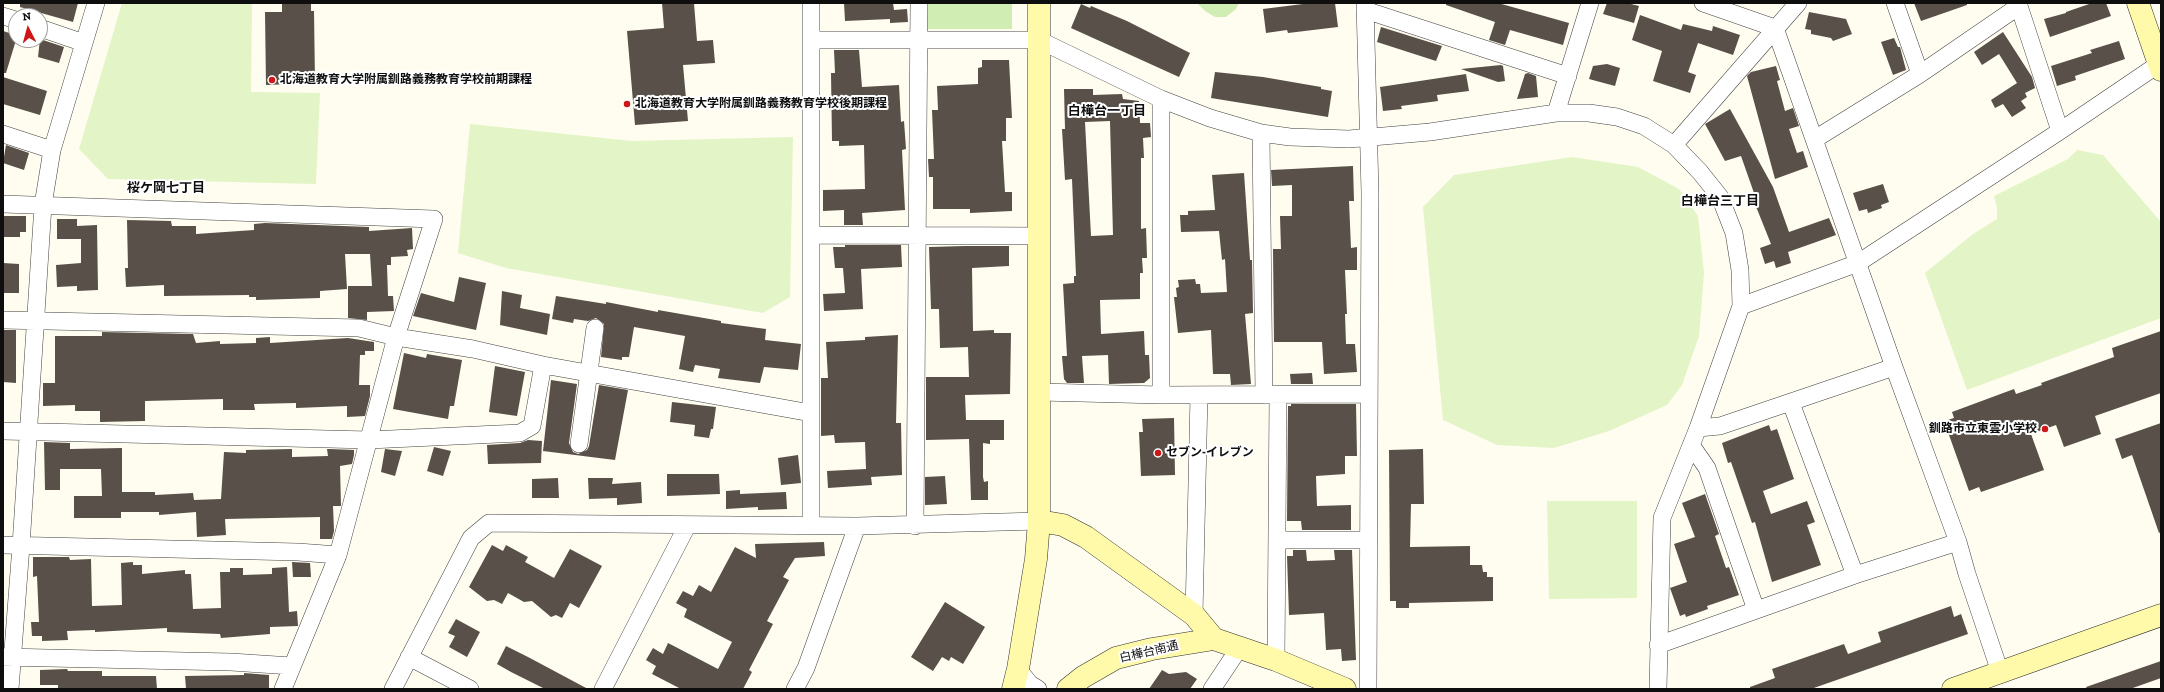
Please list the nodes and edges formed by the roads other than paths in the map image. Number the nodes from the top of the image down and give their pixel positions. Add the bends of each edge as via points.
1 (96, 3) edge
2 (811, 3) edge
3 (919, 3) edge
4 (1039, 3) edge
5 (1590, 3) edge
6 (1703, 3) edge
7 (1798, 3) edge
8 (1895, 3) edge
9 (2138, 3) edge
10 (2018, 4) edge
11 (1365, 6) edge
12 (1775, 28) junction
13 (48, 31) edge
14 (2155, 35) edge
15 (812, 40) junction
16 (919, 40) junction
17 (1039, 40) junction
18 (84, 43) junction
19 (2160, 67) edge
20 (1920, 74) junction
21 (1568, 76) junction
22 (1162, 100) junction
23 (1556, 113) junction
24 (2060, 131) junction
25 (1261, 133) junction
26 (3, 134) edge
27 (1369, 137) junction
28 (1815, 139) junction
29 (1674, 145) junction
30 (52, 150) junction
31 (3, 204) edge
32 (43, 205) junction
33 (811, 235) junction
34 (917, 236) junction
35 (1040, 236) junction
36 (1858, 263) junction
37 (1741, 306) junction
38 (3, 320) edge
39 (34, 320) junction
40 (595, 328) dead end
41 (396, 337) junction
42 (543, 365) junction
43 (1894, 367) junction
44 (590, 373) junction
45 (1039, 392) junction
46 (1369, 394) junction
47 (1161, 395) junction
48 (1271, 395) junction
49 (1199, 396) junction
50 (1791, 403) junction
51 (811, 412) junction
52 (1698, 428) junction
53 (3, 431) edge
54 (27, 431) junction
55 (369, 440) junction
56 (579, 444) dead end
57 (1691, 446) junction
58 (1039, 521) junction
59 (811, 524) junction
60 (687, 526) junction
61 (857, 526) junction
62 (915, 526) junction
63 (1278, 540) junction
64 (1369, 540) junction
65 (1958, 542) junction
66 (3, 545) edge
67 (21, 546) junction
68 (338, 555) junction
69 (1855, 575) junction
70 (1756, 610) junction
71 (1194, 615) junction
72 (2161, 615) edge
73 (1214, 639) junction
74 (1658, 645) junction
75 (1240, 647) junction
76 (7, 657) edge
77 (409, 657) junction
78 (1276, 660) junction
79 (292, 666) junction
80 (2000, 672) junction
81 (1016, 679) edge
82 (10, 689) edge
83 (283, 689) edge
84 (392, 689) edge
85 (470, 689) edge
86 (603, 689) edge
87 (795, 689) edge
88 (1038, 689) edge
89 (1068, 689) edge
90 (1212, 689) edge
91 (1345, 689) edge
92 (1368, 689) edge
93 (1658, 689) edge
94 (1954, 689) edge

1 - 18 street
2 - 15 street
3 - 16 street
4 - 17 street
5 - 21 street
6 - 12 street
7 - 12 street
8 - 20 street
9 - 14 street
10 - 20 street
10 - 24 street
11 - 21 street
11 - 27 street
12 - 28 street
12 - 29 street
13 - 18 street
14 - 19 street
15 - 16 street
15 - 33 street
16 - 17 street
16 - 34 street
17 - 22 street
17 - 35 street
18 - 30 street
19 - 24 street
20 - 28 street
21 - 23 street
22 - 25 street
22 - 47 street
23 - 27 street via 1430,132
23 - 29 street via 1589,113 1617,117 1644,126
24 - 36 street
25 - 27 street via 1290,137
25 - 48 street
26 - 30 street
27 - 46 street
28 - 36 street
29 - 37 street via 1720,198 1734,233 1740,270
30 - 32 street
31 - 32 street
32 - 39 street
32 - 41 street via 434,218
33 - 34 street
33 - 51 street
34 - 35 street
34 - 62 street
35 - 45 street
36 - 37 street
36 - 43 street
37 - 52 street
38 - 39 street
39 - 41 street via 359,328
39 - 54 street
40 - 44 street
41 - 42 street via 473,349
41 - 55 street
42 - 44 street
42 - 55 street via 532,426 520,433
43 - 50 street
43 - 65 street
44 - 51 street
44 - 56 street
45 - 47 street
45 - 58 street
46 - 48 street
46 - 64 street
47 - 49 street
48 - 49 street
48 - 63 street
49 - 71 street
50 - 52 street via 1720,426
50 - 69 street
51 - 59 street
52 - 57 street
53 - 54 street
54 - 55 street
54 - 67 street
55 - 68 street
57 - 70 street via 1707,468
57 - 74 street via 1662,518
58 - 62 street
58 - 71 street via 1063,525 1086,537
58 - 81 street via 1036,559
59 - 60 street
59 - 61 street
60 - 77 street via 489,523 471,538
60 - 86 street
61 - 62 street
61 - 87 street via 806,668
63 - 64 street
63 - 78 street
64 - 92 street
65 - 69 street
65 - 80 street
66 - 67 street
67 - 68 street
67 - 76 street
68 - 79 street
69 - 70 street
70 - 74 street
71 - 73 street
72 - 80 street
73 - 75 street
73 - 89 street, 白樺台南通 via 1116,658
74 - 93 street
75 - 78 street
75 - 90 street
76 - 79 street via 231,662
76 - 82 street
77 - 84 street
77 - 85 street
78 - 91 street
79 - 83 street
80 - 94 street
81 - 88 street

